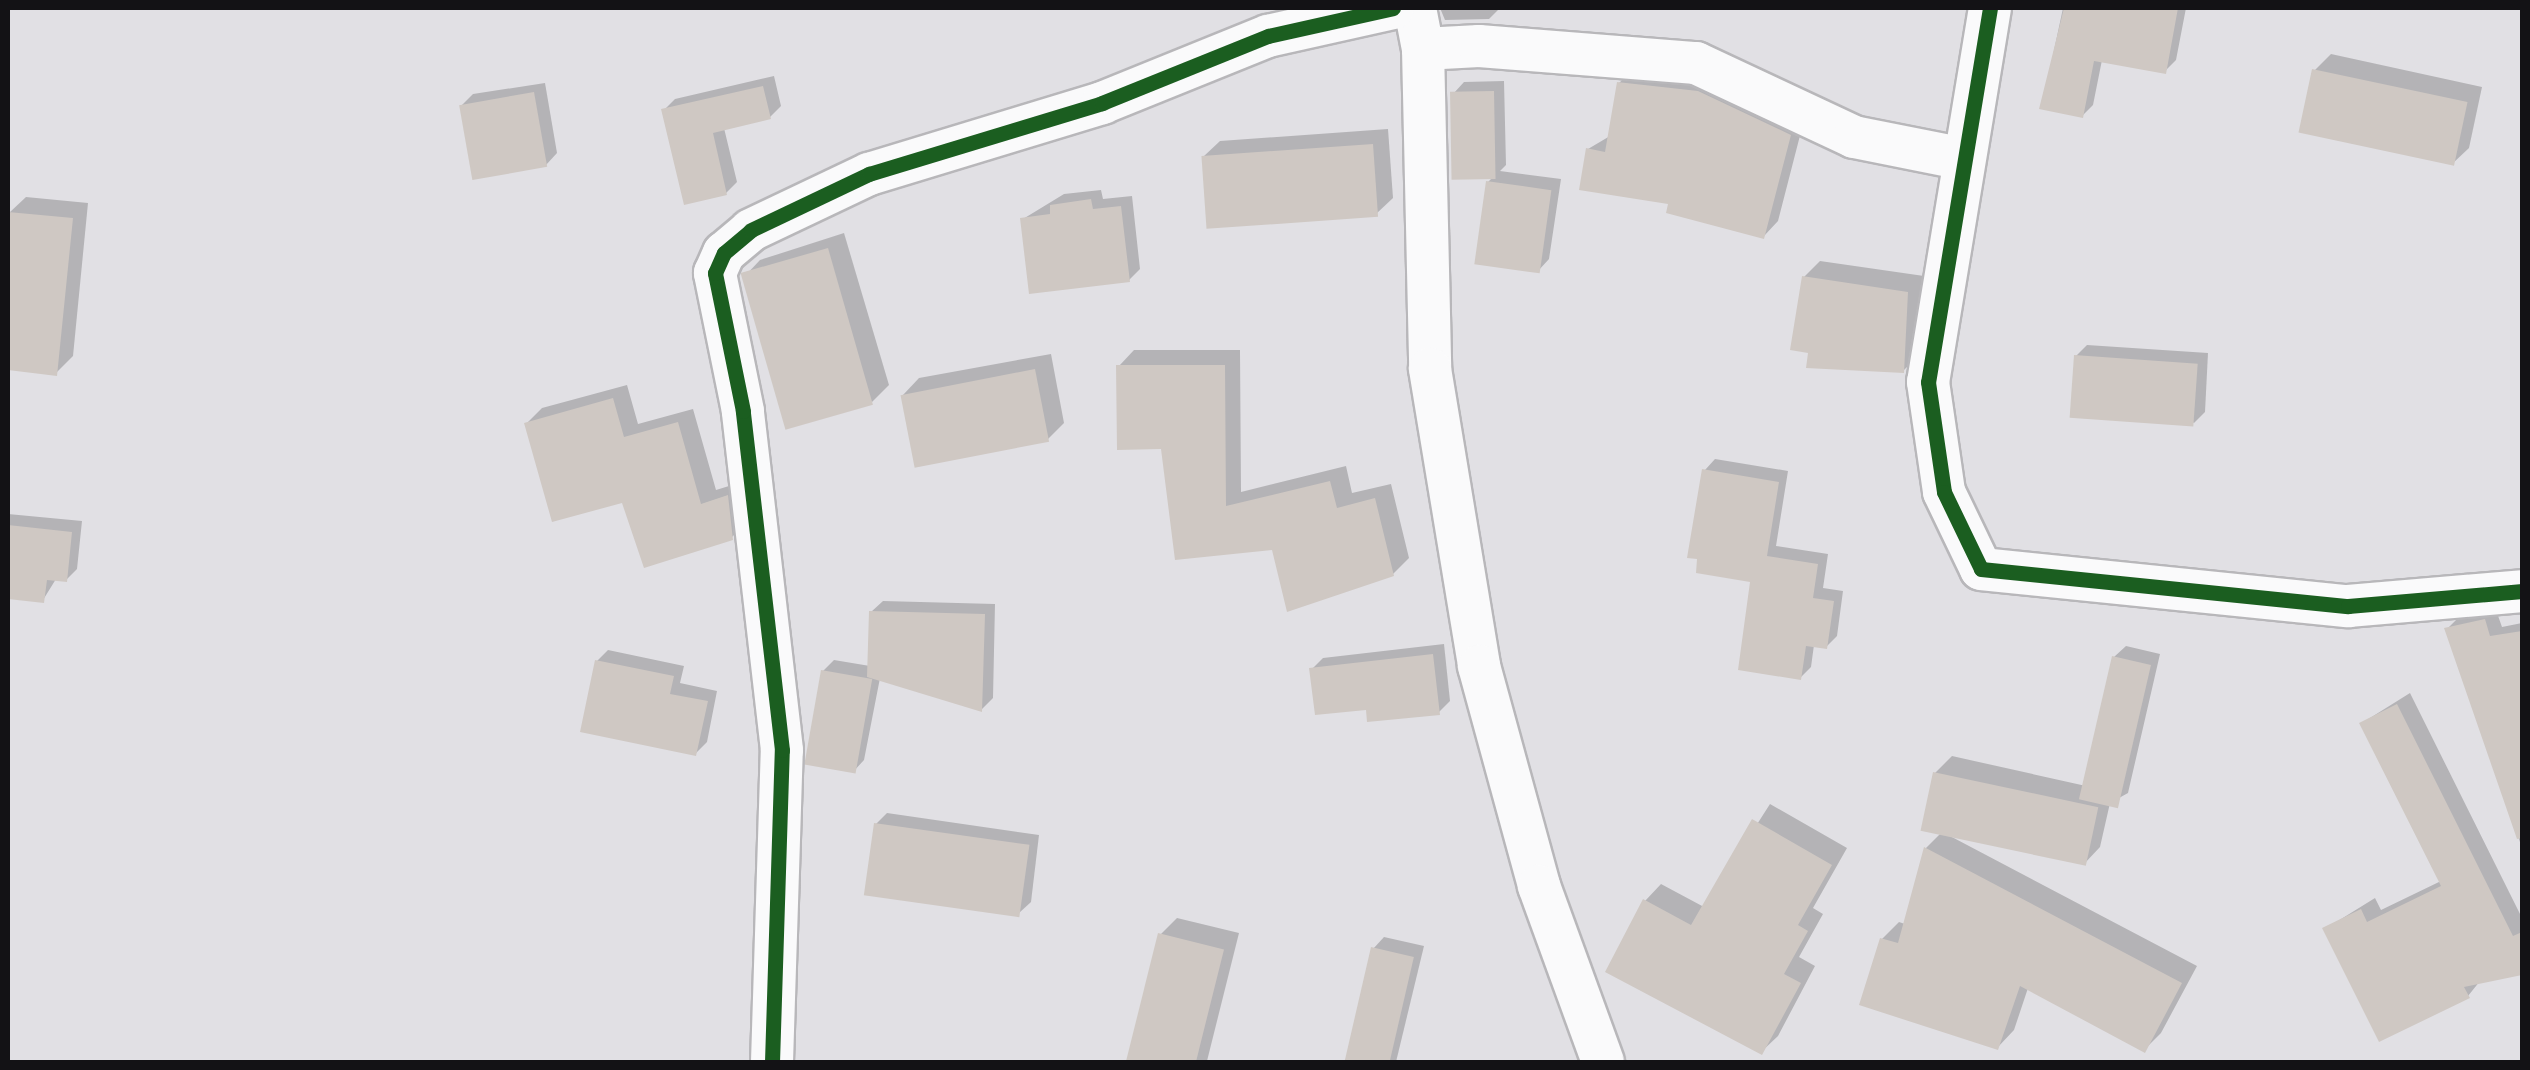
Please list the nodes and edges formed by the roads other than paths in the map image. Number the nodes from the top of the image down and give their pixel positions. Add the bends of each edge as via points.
1 (1393, 8) edge
2 (1415, 8) edge
3 (1990, 8) edge
4 (1423, 49) junction
5 (1964, 159) junction
6 (2522, 591) edge
7 (772, 1062) edge
8 (1602, 1062) edge

1 - 7 street via 1268,36 1102,104 868,174 751,230 724,253 714,272 743,411 782,750
2 - 4 street
3 - 5 street
4 - 5 street via 1479,46 1696,63 1854,137
4 - 8 street via 1430,369 1479,666 1539,886
5 - 6 street via 1928,382 1944,492 1981,569 2348,606

